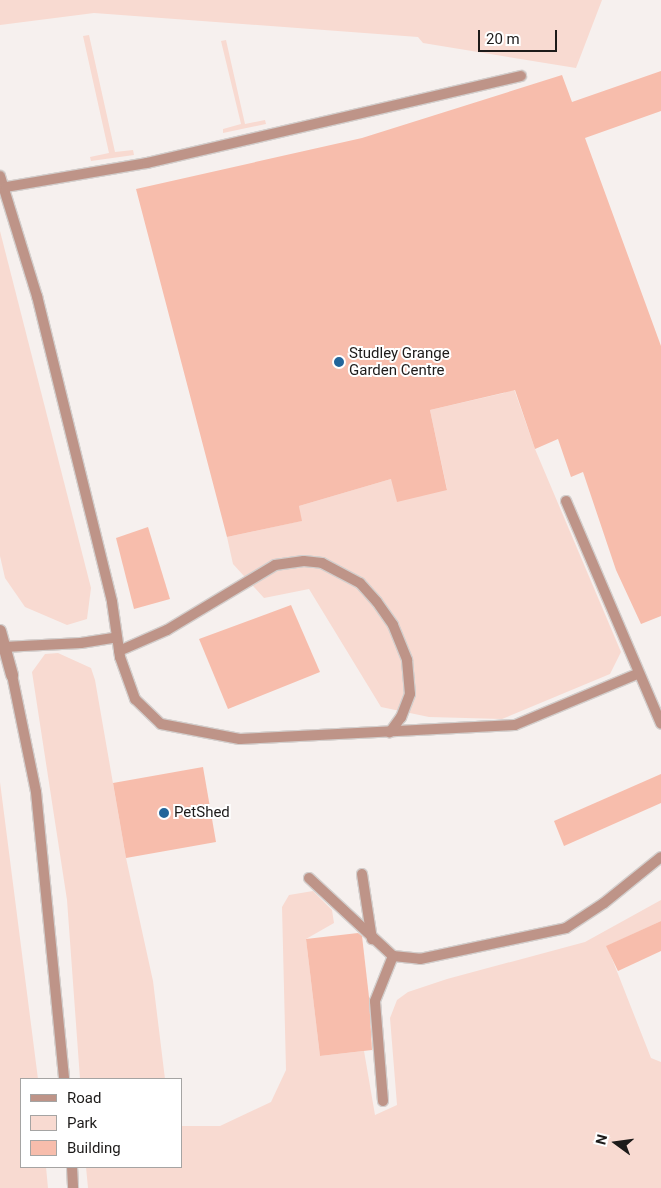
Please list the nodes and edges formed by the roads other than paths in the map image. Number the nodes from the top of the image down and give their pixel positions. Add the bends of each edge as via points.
1 (521, 76) dead end
2 (0, 176) edge
3 (6, 187) junction
4 (566, 501) dead end
5 (0, 631) edge
6 (117, 637) junction
7 (4, 647) junction
8 (119, 651) junction
9 (637, 674) junction
10 (12, 675) joint
11 (661, 724) edge
12 (390, 732) junction
13 (661, 857) edge
14 (362, 874) dead end
15 (309, 878) dead end
16 (372, 940) junction
17 (393, 956) junction
18 (64, 1078) edge
19 (384, 1101) dead end
20 (72, 1168) edge
21 (74, 1188) edge

1 - 3 lane via 156,162
2 - 3 lane
3 - 6 lane via 37,296 112,602
4 - 9 lane
5 - 7 street
6 - 7 lane via 81,643
6 - 8 lane
7 - 10 street
8 - 12 lane via 135,698 161,724 240,739
8 - 12 lane via 167,630 275,565 322,562 360,583 393,625 407,660 410,694 401,717
9 - 11 lane
9 - 12 lane via 515,725
10 - 18 lane via 36,792
13 - 17 lane via 604,903 566,928 420,960
14 - 16 lane
15 - 16 lane
16 - 17 lane
17 - 19 lane via 375,1001
20 - 21 lane

